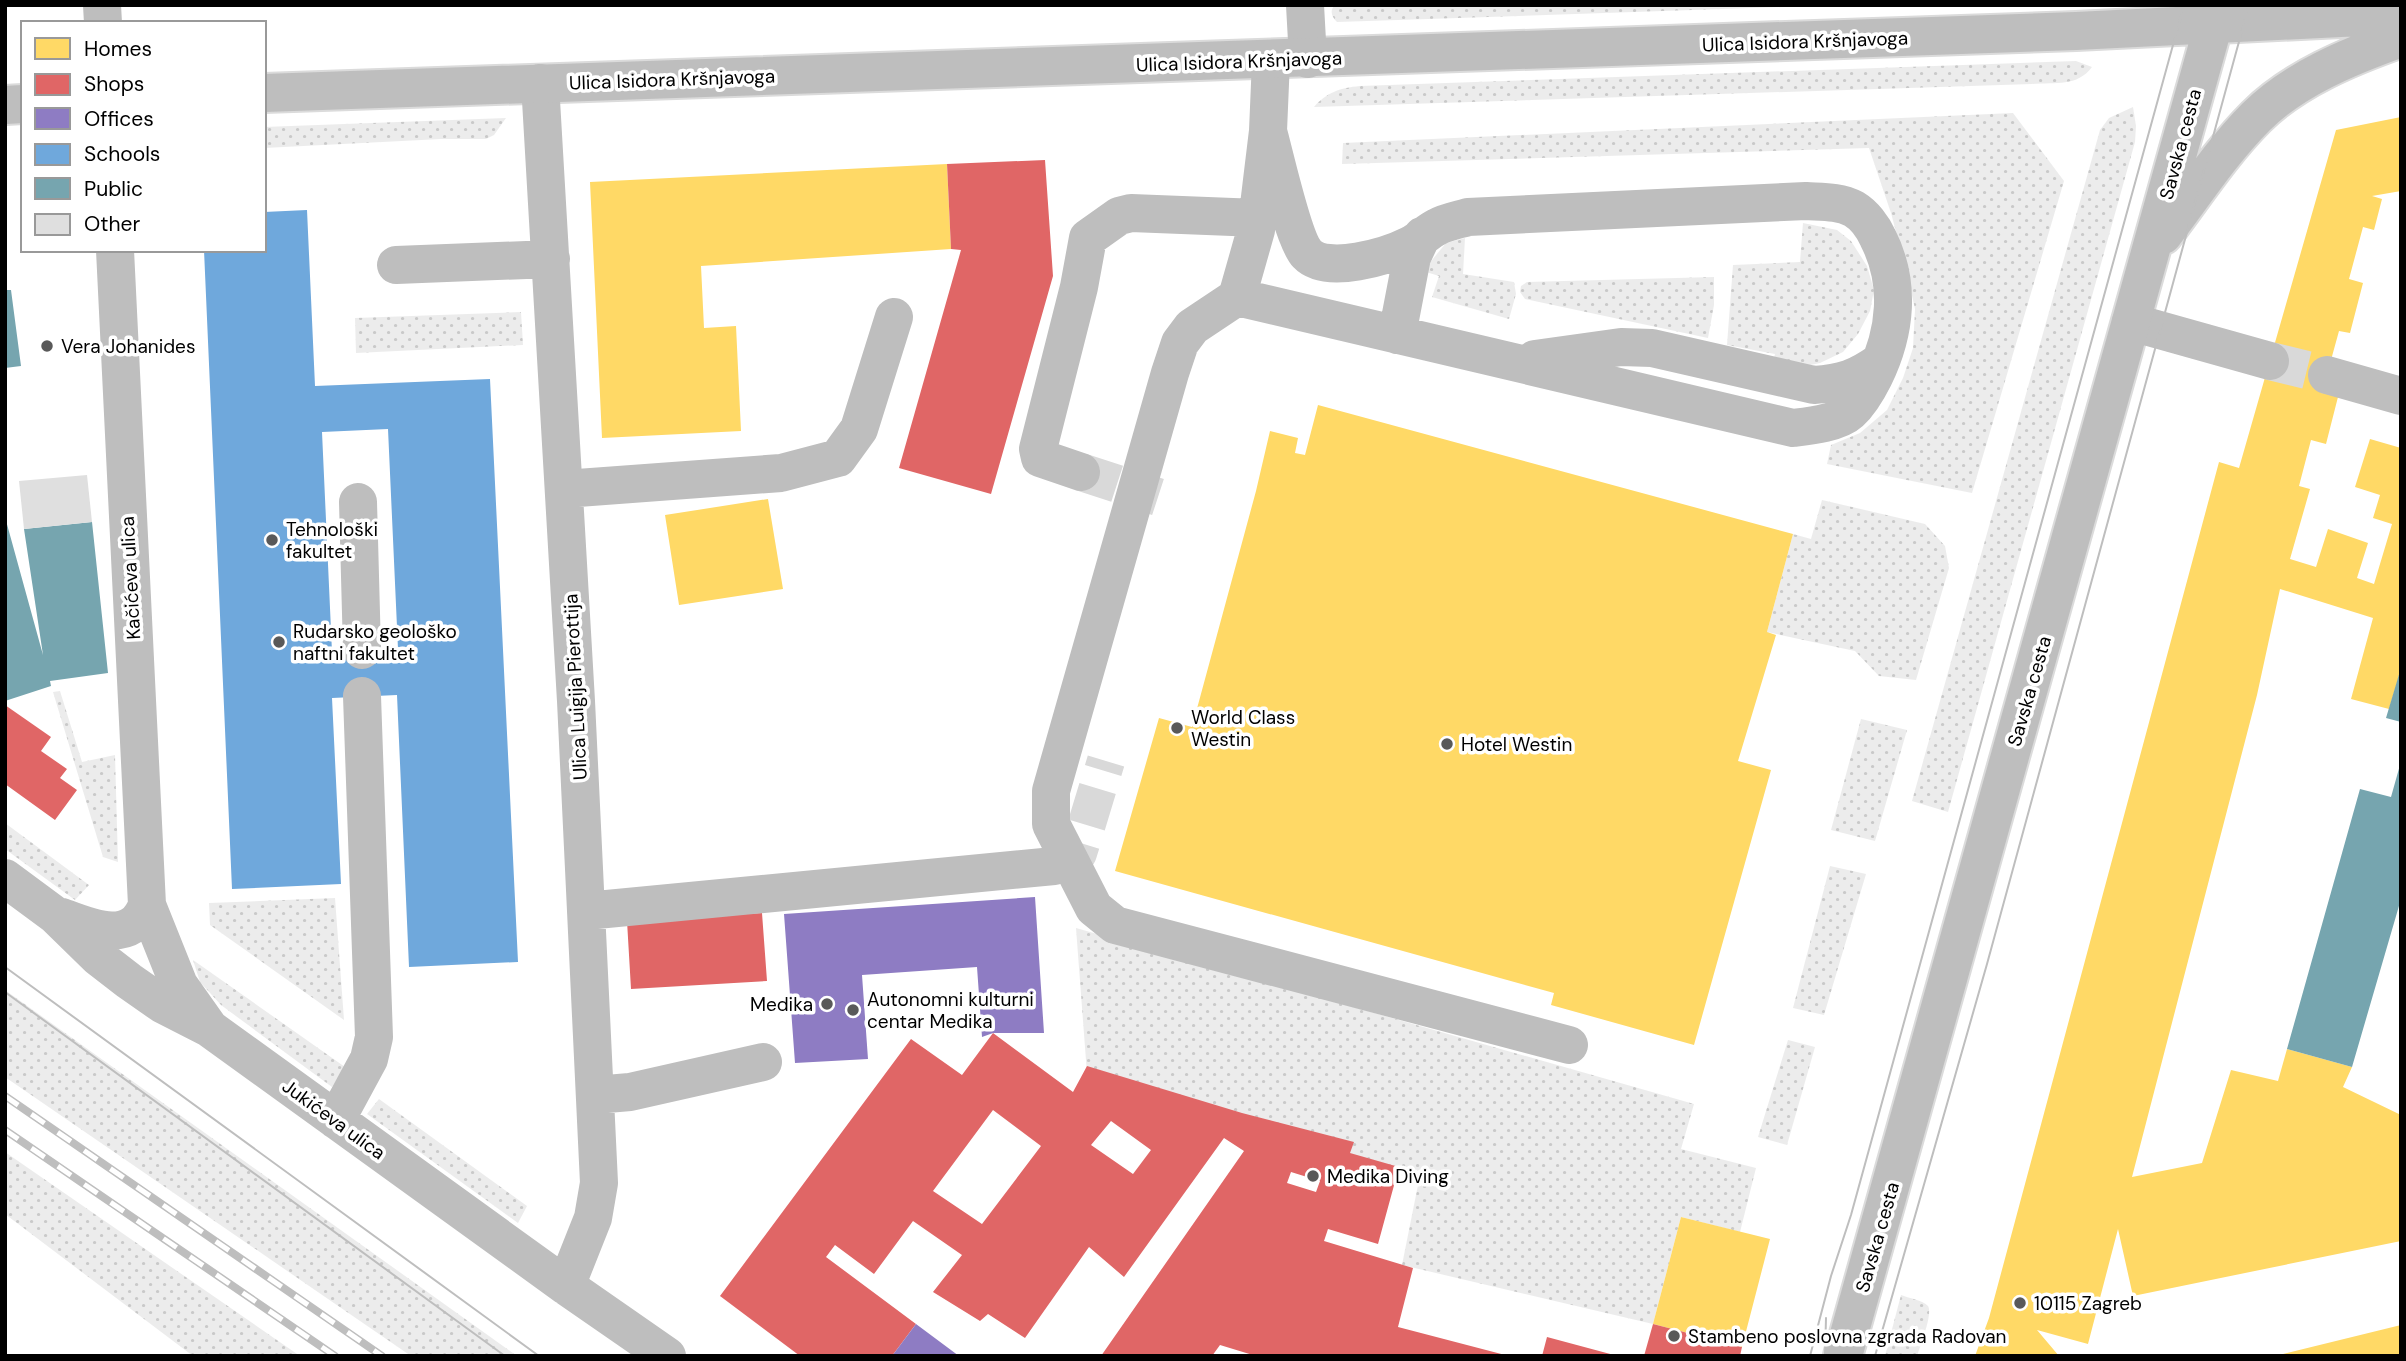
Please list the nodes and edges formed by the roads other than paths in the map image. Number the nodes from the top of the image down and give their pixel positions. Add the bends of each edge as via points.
1 (1305, 5) edge
2 (2216, 15) edge
3 (2401, 15) edge
4 (2401, 38) edge
5 (1289, 60) junction
6 (540, 83) junction
7 (266, 93) edge
8 (1268, 131) junction
9 (1258, 218) junction
10 (1422, 236) junction
11 (115, 252) edge
12 (2151, 252) junction
13 (551, 259) junction
14 (396, 264) dead end
15 (1237, 297) junction
16 (894, 317) dead end
17 (2132, 322) junction
18 (1396, 335) junction
19 (2270, 361) tunnel mouth
20 (2327, 375) tunnel mouth
21 (2401, 396) edge
22 (1080, 472) tunnel mouth
23 (564, 489) junction
24 (358, 502) dead end
25 (362, 650) dead end
26 (362, 696) dead end
27 (1054, 866) tunnel mouth
28 (5, 878) edge
29 (147, 905) junction
30 (586, 911) junction
31 (55, 915) junction
32 (209, 1028) junction
33 (1569, 1045) dead end
34 (763, 1062) dead end
35 (595, 1095) junction
36 (336, 1120) junction
37 (566, 1286) junction
38 (667, 1356) edge
39 (1843, 1356) edge

1 - 5 main road
2 - 3 main road, Ulica Isidora Kršnjavoga
2 - 5 main road, Ulica Isidora Kršnjavoga
2 - 12 main road, Savska cesta
4 - 12 main road via 2300,83 2257,115
5 - 6 main road, Ulica Isidora Kršnjavoga
5 - 8 main road
6 - 7 main road, Ulica Isidora Kršnjavoga
6 - 13 main road, Ulica Luigija Pierottija
8 - 9 main road
8 - 10 main road via 1297,235 1316,260 1352,262 1391,253
9 - 15 main road
9 - 22 main road via 1131,213 1088,237 1038,449 1040,458
10 - 18 main road via 1412,257
10 - 18 main road via 1439,225 1468,217 1833,202 1855,210 1872,227 1884,250 1895,301 1891,332 1881,361 1868,371 1840,384 1814,385 1652,348 1621,347 1512,362
11 - 29 main road, Kačićeva ulica
12 - 17 main road, Savska cesta
13 - 14 main road
13 - 23 main road, Ulica Luigija Pierottija
15 - 18 main road
15 - 33 main road via 1192,327 1180,343 1051,791 1051,824 1094,908 1115,925
16 - 23 main road via 859,429 838,457 781,473
17 - 19 main road
17 - 39 main road, Savska cesta
20 - 21 main road
23 - 30 main road, Ulica Luigija Pierottija
24 - 25 main road
26 - 36 main road via 374,1037 369,1059
27 - 30 main road
28 - 31 main road, Jukićeva ulica
29 - 31 main road via 143,916 128,928 114,931
29 - 32 main road, Kačićeva ulica via 179,985
30 - 35 main road, Ulica Luigija Pierottija
31 - 32 main road, Jukićeva ulica via 129,981
32 - 36 main road, Jukićeva ulica
34 - 35 main road via 630,1092
35 - 37 main road, Ulica Luigija Pierottija via 597,1202
36 - 37 main road, Jukićeva ulica
37 - 38 main road, Jukićeva ulica

